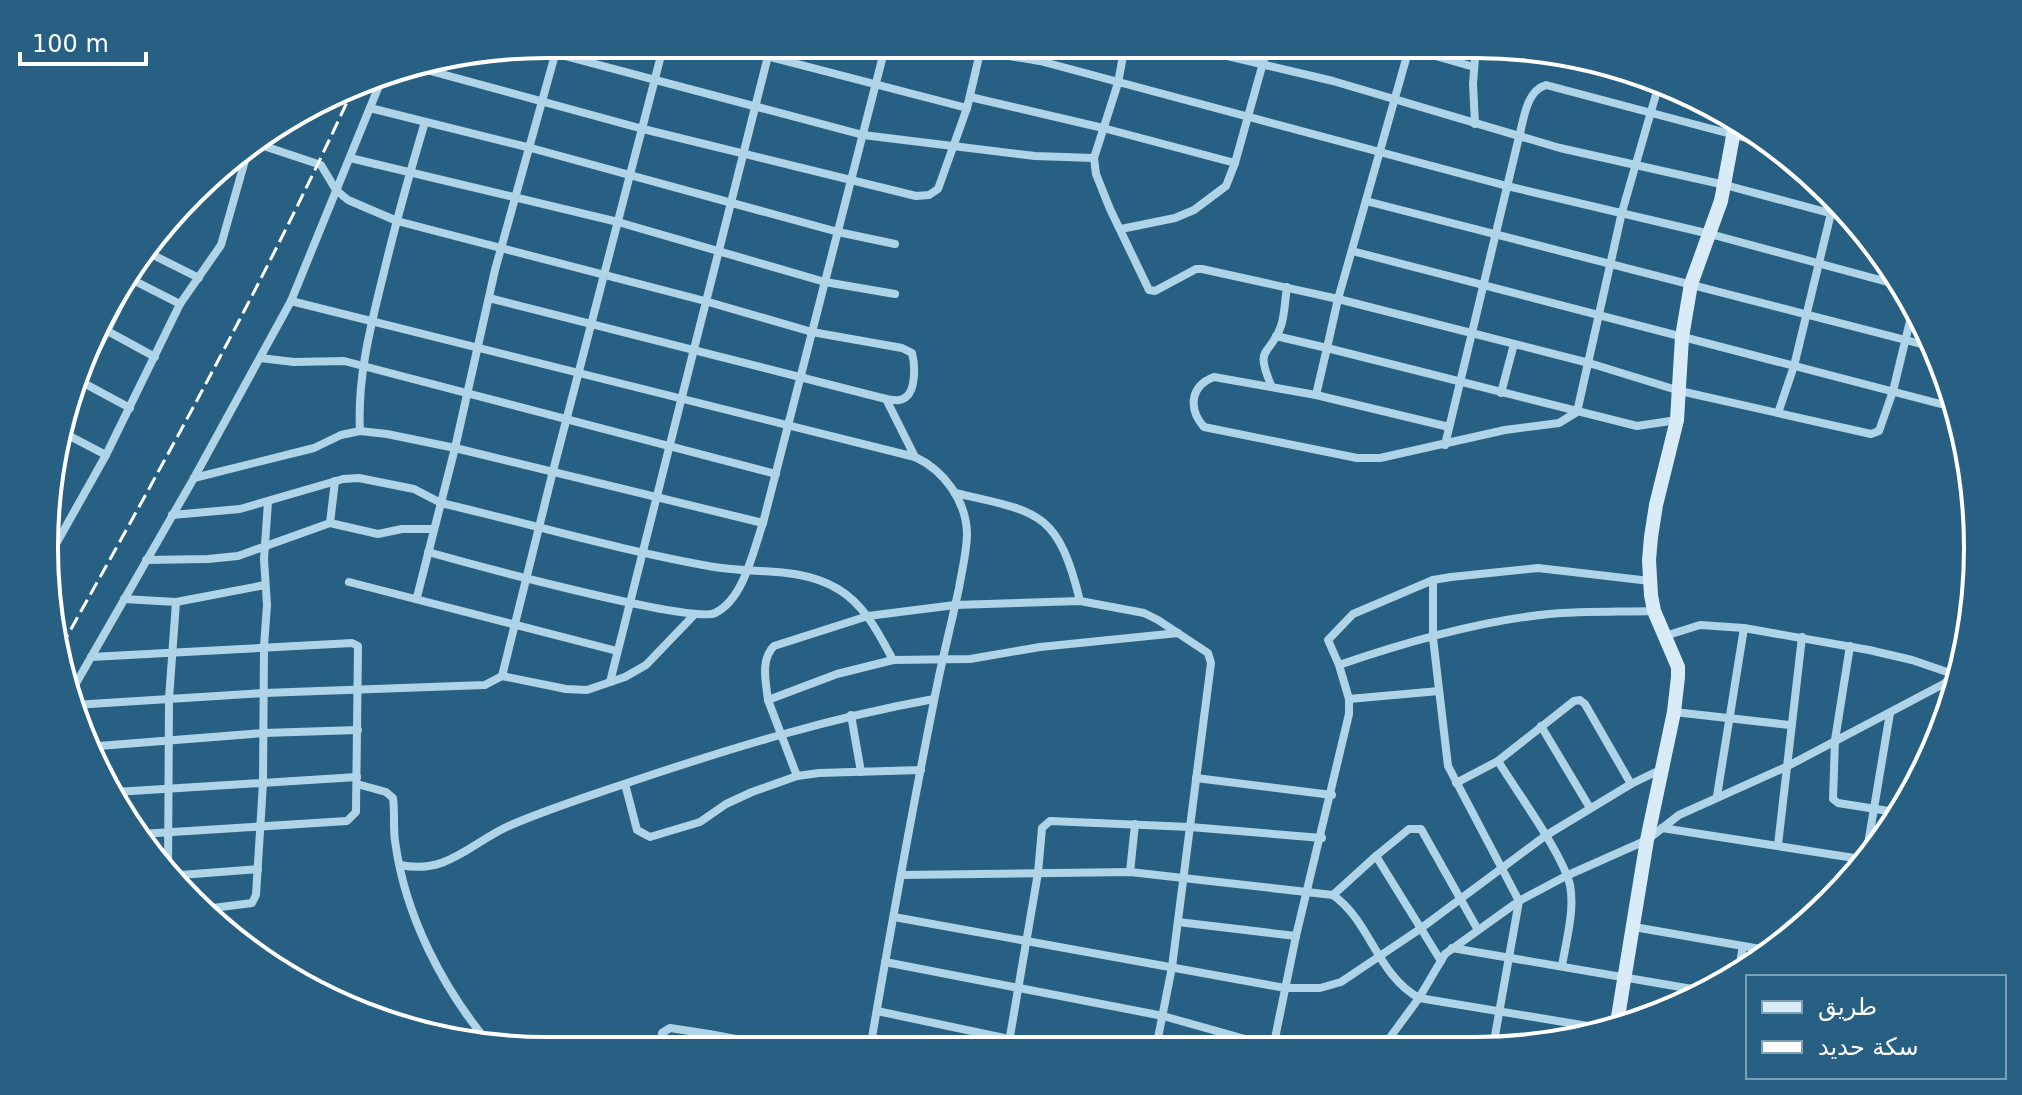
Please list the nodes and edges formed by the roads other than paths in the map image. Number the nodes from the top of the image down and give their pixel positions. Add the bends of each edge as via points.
1 (555, 58) edge
2 (571, 58) edge
3 (660, 58) edge
4 (767, 58) edge
5 (776, 58) edge
6 (882, 58) edge
7 (979, 58) edge
8 (1023, 58) edge
9 (1123, 58) edge
10 (1237, 58) edge
11 (1265, 58) edge
12 (1407, 58) edge
13 (1445, 58) edge
14 (1475, 58) edge
15 (1263, 64) junction
16 (1474, 67) junction
17 (434, 72) edge
18 (655, 80) junction
19 (876, 83) junction
20 (1118, 83) junction
21 (378, 88) edge
22 (1656, 93) edge
23 (970, 97) junction
24 (543, 101) junction
25 (1395, 101) junction
26 (755, 106) junction
27 (370, 108) junction
28 (967, 108) junction
29 (1651, 112) junction
30 (1248, 116) junction
31 (425, 122) junction
32 (1475, 124) junction
33 (1720, 124) edge
34 (1103, 128) junction
35 (643, 129) junction
36 (1733, 132) edge
37 (863, 135) junction
38 (1519, 137) junction
39 (266, 148) edge
40 (531, 148) junction
41 (955, 148) junction
42 (1381, 151) junction
43 (742, 154) junction
44 (350, 158) junction
45 (1094, 158) junction
46 (245, 163) edge
47 (1235, 163) junction
48 (1635, 166) junction
49 (410, 170) junction
50 (631, 175) junction
51 (851, 182) junction
52 (1725, 185) junction
53 (1507, 186) junction
54 (336, 190) junction
55 (516, 197) junction
56 (1366, 201) junction
57 (730, 202) junction
58 (1829, 209) edge
59 (1622, 212) junction
60 (1831, 212) edge
61 (397, 221) junction
62 (618, 222) junction
63 (1121, 229) junction
64 (838, 232) junction
65 (1495, 234) junction
66 (1710, 234) junction
67 (895, 244) dead end
68 (502, 248) junction
69 (718, 250) junction
70 (1352, 251) junction
71 (157, 253) edge
72 (1611, 263) junction
73 (1818, 263) junction
74 (604, 276) junction
75 (199, 278) junction
76 (1885, 281) edge
77 (137, 282) edge
78 (825, 282) junction
79 (1691, 284) junction
80 (1482, 285) junction
81 (1287, 287) junction
82 (895, 294) dead end
83 (489, 298) junction
84 (1338, 299) junction
85 (291, 301) junction
86 (705, 301) junction
87 (180, 304) junction
88 (1807, 315) junction
89 (1599, 317) junction
90 (372, 320) junction
91 (1910, 323) edge
92 (591, 324) junction
93 (108, 332) edge
94 (812, 332) junction
95 (1470, 334) junction
96 (1276, 336) junction
97 (1682, 337) junction
98 (1906, 339) junction
99 (1919, 343) edge
100 (1514, 344) junction
101 (477, 348) junction
102 (694, 348) junction
103 (1327, 348) junction
104 (155, 357) junction
105 (260, 358) junction
106 (1589, 363) junction
107 (363, 366) junction
108 (1794, 366) junction
109 (578, 373) junction
110 (800, 379) junction
111 (1459, 383) junction
112 (86, 384) edge
113 (1271, 385) junction
114 (1680, 391) junction
115 (1893, 391) junction
116 (1501, 393) junction
117 (467, 394) junction
118 (1316, 395) junction
119 (681, 398) junction
120 (886, 399) junction
121 (1942, 404) edge
122 (130, 408) junction
123 (1577, 412) junction
124 (1778, 413) junction
125 (566, 420) junction
126 (1677, 420) junction
127 (789, 426) junction
128 (1449, 427) junction
129 (360, 431) junction
130 (71, 437) edge
131 (1445, 445) junction
132 (669, 447) junction
133 (455, 448) junction
134 (106, 455) junction
135 (915, 457) junction
136 (553, 471) junction
137 (776, 474) junction
138 (194, 478) junction
139 (335, 481) junction
140 (955, 493) junction
141 (657, 495) junction
142 (268, 502) junction
143 (441, 503) junction
144 (172, 515) junction
145 (330, 523) junction
146 (763, 523) junction
147 (539, 526) junction
148 (434, 529) junction
149 (58, 538) edge
150 (266, 546) junction
151 (643, 551) junction
152 (428, 552) junction
153 (146, 560) junction
154 (746, 572) junction
155 (526, 579) junction
156 (1433, 580) junction
157 (1650, 581) junction
158 (349, 582) dead end
159 (265, 585) junction
160 (417, 597) junction
161 (124, 599) junction
162 (1080, 601) junction
163 (176, 602) junction
164 (631, 602) junction
165 (955, 605) junction
166 (1654, 611) junction
167 (695, 614) junction
168 (868, 616) junction
169 (516, 626) junction
170 (1744, 628) junction
171 (1179, 633) junction
172 (1665, 636) junction
173 (1802, 637) junction
174 (1433, 638) junction
175 (264, 646) junction
176 (1850, 646) junction
177 (617, 651) junction
178 (171, 652) junction
179 (91, 657) junction
180 (893, 660) junction
181 (943, 661) junction
182 (1339, 665) junction
183 (502, 676) junction
184 (1946, 677) edge
185 (77, 681) edge
186 (610, 682) junction
187 (1945, 682) edge
188 (358, 690) junction
189 (1439, 691) junction
190 (264, 693) junction
191 (169, 699) junction
192 (934, 699) junction
193 (1349, 699) junction
194 (768, 700) junction
195 (84, 704) edge
196 (1674, 712) junction
197 (1890, 713) junction
198 (851, 715) junction
199 (1728, 720) junction
200 (1790, 725) junction
201 (1541, 726) junction
202 (358, 730) junction
203 (264, 733) junction
204 (779, 735) junction
205 (168, 739) junction
206 (1835, 740) junction
207 (100, 746) edge
208 (1498, 761) junction
209 (1786, 767) junction
210 (1663, 769) junction
211 (921, 770) junction
212 (861, 772) junction
213 (797, 776) junction
214 (1196, 778) junction
215 (357, 781) junction
216 (263, 783) junction
217 (1456, 783) junction
218 (625, 784) junction
219 (1631, 784) junction
220 (168, 789) junction
221 (124, 792) edge
222 (1332, 795) junction
223 (1717, 796) junction
224 (1590, 808) junction
225 (1873, 810) junction
226 (1886, 811) edge
227 (1135, 824) junction
228 (261, 826) junction
229 (1190, 827) junction
230 (1662, 828) junction
231 (168, 832) junction
232 (150, 833) edge
233 (1545, 836) junction
234 (1869, 837) edge
235 (1322, 838) junction
236 (1647, 840) junction
237 (1778, 845) junction
238 (168, 856) edge
239 (1376, 856) junction
240 (1852, 859) edge
241 (400, 865) junction
242 (258, 869) junction
243 (1503, 869) junction
244 (1130, 872) junction
245 (1038, 873) junction
246 (901, 875) junction
247 (184, 876) edge
248 (1184, 876) junction
249 (1566, 876) junction
250 (1307, 893) junction
251 (1333, 895) junction
252 (1460, 898) junction
253 (1519, 901) junction
254 (216, 908) edge
255 (894, 917) junction
256 (1178, 922) junction
257 (1634, 927) junction
258 (1420, 929) junction
259 (1478, 930) junction
260 (1296, 936) junction
261 (1027, 943) junction
262 (1743, 946) junction
263 (1452, 948) junction
264 (1755, 948) edge
265 (1380, 956) junction
266 (1510, 957) junction
267 (1741, 958) edge
268 (1441, 961) junction
269 (885, 962) junction
270 (1562, 966) junction
271 (1172, 967) junction
272 (1625, 979) junction
273 (1018, 988) junction
274 (1285, 988) junction
275 (1688, 989) edge
276 (1419, 998) junction
277 (877, 1011) junction
278 (1500, 1011) junction
279 (1617, 1015) edge
280 (1163, 1016) junction
281 (1584, 1024) edge
282 (481, 1033) edge
283 (709, 1034) junction
284 (1495, 1036) edge
285 (661, 1037) edge
286 (709, 1037) edge
287 (721, 1037) edge
288 (872, 1037) edge
289 (980, 1037) edge
290 (1009, 1037) edge
291 (1158, 1037) edge
292 (1238, 1037) edge
293 (1275, 1037) edge
294 (1390, 1037) edge

1 - 24 street
2 - 18 street
3 - 18 street
4 - 26 street
5 - 19 street
6 - 19 street
7 - 23 street
8 - 20 street
9 - 20 street
10 - 15 street
11 - 15 street
12 - 25 street
13 - 16 street
14 - 16 street
15 - 25 street
15 - 30 street
16 - 32 street
17 - 24 street
18 - 26 street
18 - 35 street
19 - 28 street
19 - 37 street
20 - 30 street
20 - 34 street
21 - 27 street
22 - 29 street
23 - 28 street
23 - 34 street
24 - 35 street
24 - 40 street
25 - 32 street
25 - 42 street
26 - 37 street
26 - 43 street
27 - 31 street
27 - 44 street
28 - 41 street
29 - 33 street
29 - 38 street via 1546,85 1531,96
29 - 48 street
30 - 42 street
30 - 47 street
31 - 40 street
31 - 49 street
32 - 38 street
34 - 45 street
34 - 47 street
35 - 43 street
35 - 50 street
36 - 52 street
37 - 41 street
37 - 51 street
38 - 48 street
38 - 53 street
39 - 54 street via 321,165
40 - 50 street
40 - 55 street
41 - 45 street
41 - 51 street via 938,189 929,195
42 - 53 street
42 - 56 street
43 - 51 street
43 - 57 street
44 - 49 street
44 - 54 street
45 - 63 street
46 - 75 street via 221,245
47 - 63 street via 1226,186 1194,210
48 - 52 street
48 - 59 street
49 - 55 street
49 - 61 street
50 - 57 street
50 - 62 street
51 - 64 street
52 - 58 street
52 - 66 street
53 - 59 street
53 - 65 street
54 - 61 street
54 - 85 street
55 - 62 street
55 - 68 street
56 - 65 street
56 - 70 street
57 - 64 street
57 - 69 street
59 - 66 street
59 - 72 street
60 - 73 street
61 - 68 street
61 - 90 street
62 - 69 street
62 - 74 street
63 - 81 street via 1149,290 1196,269
64 - 67 street
64 - 78 street
65 - 72 street
65 - 80 street
66 - 73 street
66 - 79 street
68 - 74 street
68 - 83 street
69 - 78 street
69 - 86 street
70 - 80 street
70 - 84 street
71 - 75 street
72 - 79 street
72 - 89 street
73 - 76 street
73 - 88 street
74 - 86 street
74 - 92 street
75 - 87 street
77 - 87 street
78 - 82 street
78 - 94 street
79 - 88 street
79 - 97 street
80 - 89 street
80 - 95 street
81 - 84 street
81 - 96 street
83 - 92 street
83 - 101 street
84 - 95 street
84 - 103 street
85 - 90 street
85 - 105 street
86 - 94 street
86 - 102 street
87 - 104 street
88 - 98 street
88 - 108 street
89 - 97 street
89 - 106 street
90 - 101 street
90 - 107 street
91 - 98 street
92 - 102 street
92 - 109 street
93 - 104 street
94 - 110 street
94 - 120 street via 912,353 908,397
95 - 100 street
95 - 111 street
96 - 103 street
96 - 113 street via 1263,357
97 - 108 street
97 - 114 street
98 - 99 street
98 - 115 street
100 - 106 street
100 - 116 street
101 - 109 street
101 - 117 street
102 - 110 street
102 - 119 street
103 - 111 street
103 - 118 street
104 - 122 street
105 - 107 street
105 - 138 street
106 - 114 street
106 - 123 street
107 - 117 street
107 - 129 street
108 - 115 street
108 - 124 street
109 - 119 street
109 - 125 street
110 - 120 street
110 - 127 street
111 - 116 street
111 - 128 street
112 - 122 street
113 - 118 street
113 - 131 street via 1214,377 1203,381 1196,393 1195,417 1204,427 1357,458
114 - 124 street
114 - 126 street
115 - 121 street
115 - 124 street via 1876,433
116 - 123 street
117 - 125 street
117 - 133 street
118 - 128 street
119 - 127 street
119 - 132 street
120 - 135 street
122 - 134 street
123 - 126 street via 1637,426
123 - 131 street via 1559,423
125 - 132 street
125 - 136 street
126 - 157 street via 1656,505
127 - 135 street
127 - 137 street
128 - 131 street
129 - 133 street
129 - 138 street
130 - 134 street
132 - 137 street
132 - 141 street
133 - 136 street
133 - 143 street
134 - 149 street
135 - 140 street via 929,463
136 - 141 street
136 - 147 street
137 - 146 street
138 - 144 street
139 - 142 street
139 - 143 street via 359,478 414,489
139 - 145 street
140 - 162 street via 1009,505 1045,523 1061,544
140 - 165 street via 967,533
141 - 146 street
141 - 151 street
142 - 144 street
142 - 150 street
143 - 147 street
143 - 148 street
144 - 153 street
145 - 148 street via 378,534
145 - 150 street
146 - 154 street
147 - 151 street
147 - 155 street
148 - 152 street
150 - 153 street via 238,556
150 - 159 street
151 - 154 street
151 - 164 street
152 - 155 street
152 - 160 street
153 - 161 street
154 - 167 street via 726,606 709,615
154 - 168 street via 782,571 826,583
155 - 164 street
155 - 169 street
156 - 157 street via 1538,568
156 - 174 street
156 - 182 street via 1353,614 1328,640
157 - 166 street
158 - 160 street
159 - 163 street
159 - 175 street
160 - 169 street
161 - 163 street
161 - 179 street
162 - 165 street
162 - 171 street via 1144,613
163 - 178 street
164 - 167 street
164 - 177 street
165 - 168 street
165 - 181 street
166 - 172 street
166 - 174 street via 1552,614
167 - 186 street via 646,665
168 - 180 street
168 - 194 street via 774,646 765,662
169 - 177 street
169 - 183 street
170 - 172 street via 1700,625
170 - 173 street
170 - 199 street
171 - 181 street
171 - 214 street via 1208,653 1211,663
172 - 196 street via 1678,667
173 - 176 street
173 - 200 street
174 - 182 street
174 - 189 street
175 - 178 street
175 - 188 street via 356,644
175 - 190 street
176 - 184 street via 1912,660
176 - 206 street
177 - 186 street
178 - 179 street
178 - 191 street
179 - 185 street
180 - 181 street
180 - 194 street
181 - 192 street
182 - 193 street
183 - 186 street via 587,690
183 - 188 street via 485,685
187 - 197 street
188 - 190 street
188 - 202 street
189 - 193 street
189 - 217 street via 1446,758
190 - 191 street
190 - 203 street
191 - 195 street
191 - 205 street
192 - 198 street
192 - 211 street
193 - 222 street
194 - 204 street
196 - 199 street
196 - 210 street
197 - 206 street
197 - 225 street
198 - 204 street
198 - 212 street
199 - 200 street
199 - 223 street
200 - 209 street
201 - 208 street
201 - 219 street via 1580,700
201 - 224 street
202 - 203 street
202 - 215 street
203 - 205 street
203 - 216 street
204 - 213 street
204 - 218 street
205 - 207 street
205 - 220 street
206 - 209 street
206 - 225 street via 1833,799
208 - 217 street
208 - 233 street
209 - 223 street
209 - 237 street
210 - 219 street
210 - 236 street
211 - 212 street
211 - 246 street
212 - 213 street
213 - 218 street via 726,804 700,822 650,837 637,830
214 - 222 street
214 - 229 street
215 - 216 street
215 - 228 street via 356,812 347,821
215 - 241 street via 393,798
216 - 220 street
216 - 228 street
217 - 243 street
218 - 241 street via 511,825 443,863 420,869
219 - 224 street
220 - 221 street
220 - 231 street
222 - 235 street
223 - 230 street
224 - 233 street
225 - 226 street
225 - 234 street
227 - 229 street
227 - 244 street
227 - 245 street via 1045,823
228 - 231 street
228 - 242 street
229 - 235 street
229 - 248 street
230 - 236 street
230 - 237 street
231 - 232 street
231 - 238 street
233 - 243 street
233 - 249 street
235 - 250 street
236 - 249 street
236 - 257 street
237 - 240 street
239 - 251 street
239 - 252 street via 1409,829 1421,829
239 - 258 street
241 - 282 street via 411,912 456,998
242 - 247 street
242 - 254 street via 252,903
243 - 252 street
243 - 253 street
244 - 245 street
244 - 248 street
245 - 246 street
245 - 261 street
246 - 255 street
248 - 250 street
248 - 256 street
249 - 253 street
249 - 270 street via 1571,901
250 - 251 street
250 - 260 street
251 - 265 street
252 - 258 street
252 - 259 street
253 - 259 street
253 - 266 street
255 - 261 street
255 - 269 street
256 - 260 street
256 - 271 street
257 - 262 street
257 - 272 street
258 - 265 street
258 - 268 street
259 - 263 street
260 - 274 street
261 - 271 street
261 - 273 street
262 - 264 street
262 - 267 street
263 - 266 street
263 - 268 street
265 - 274 street via 1341,982
265 - 276 street
266 - 270 street
266 - 278 street
268 - 276 street
269 - 273 street
269 - 277 street
270 - 272 street
271 - 274 street
271 - 280 street
272 - 275 street
272 - 279 street
273 - 280 street
273 - 290 street
274 - 293 street
276 - 278 street
276 - 294 street
277 - 288 street
277 - 289 street
278 - 281 street
278 - 284 street
280 - 291 street
280 - 292 street
283 - 285 street via 670,1028
283 - 286 street
283 - 287 street

